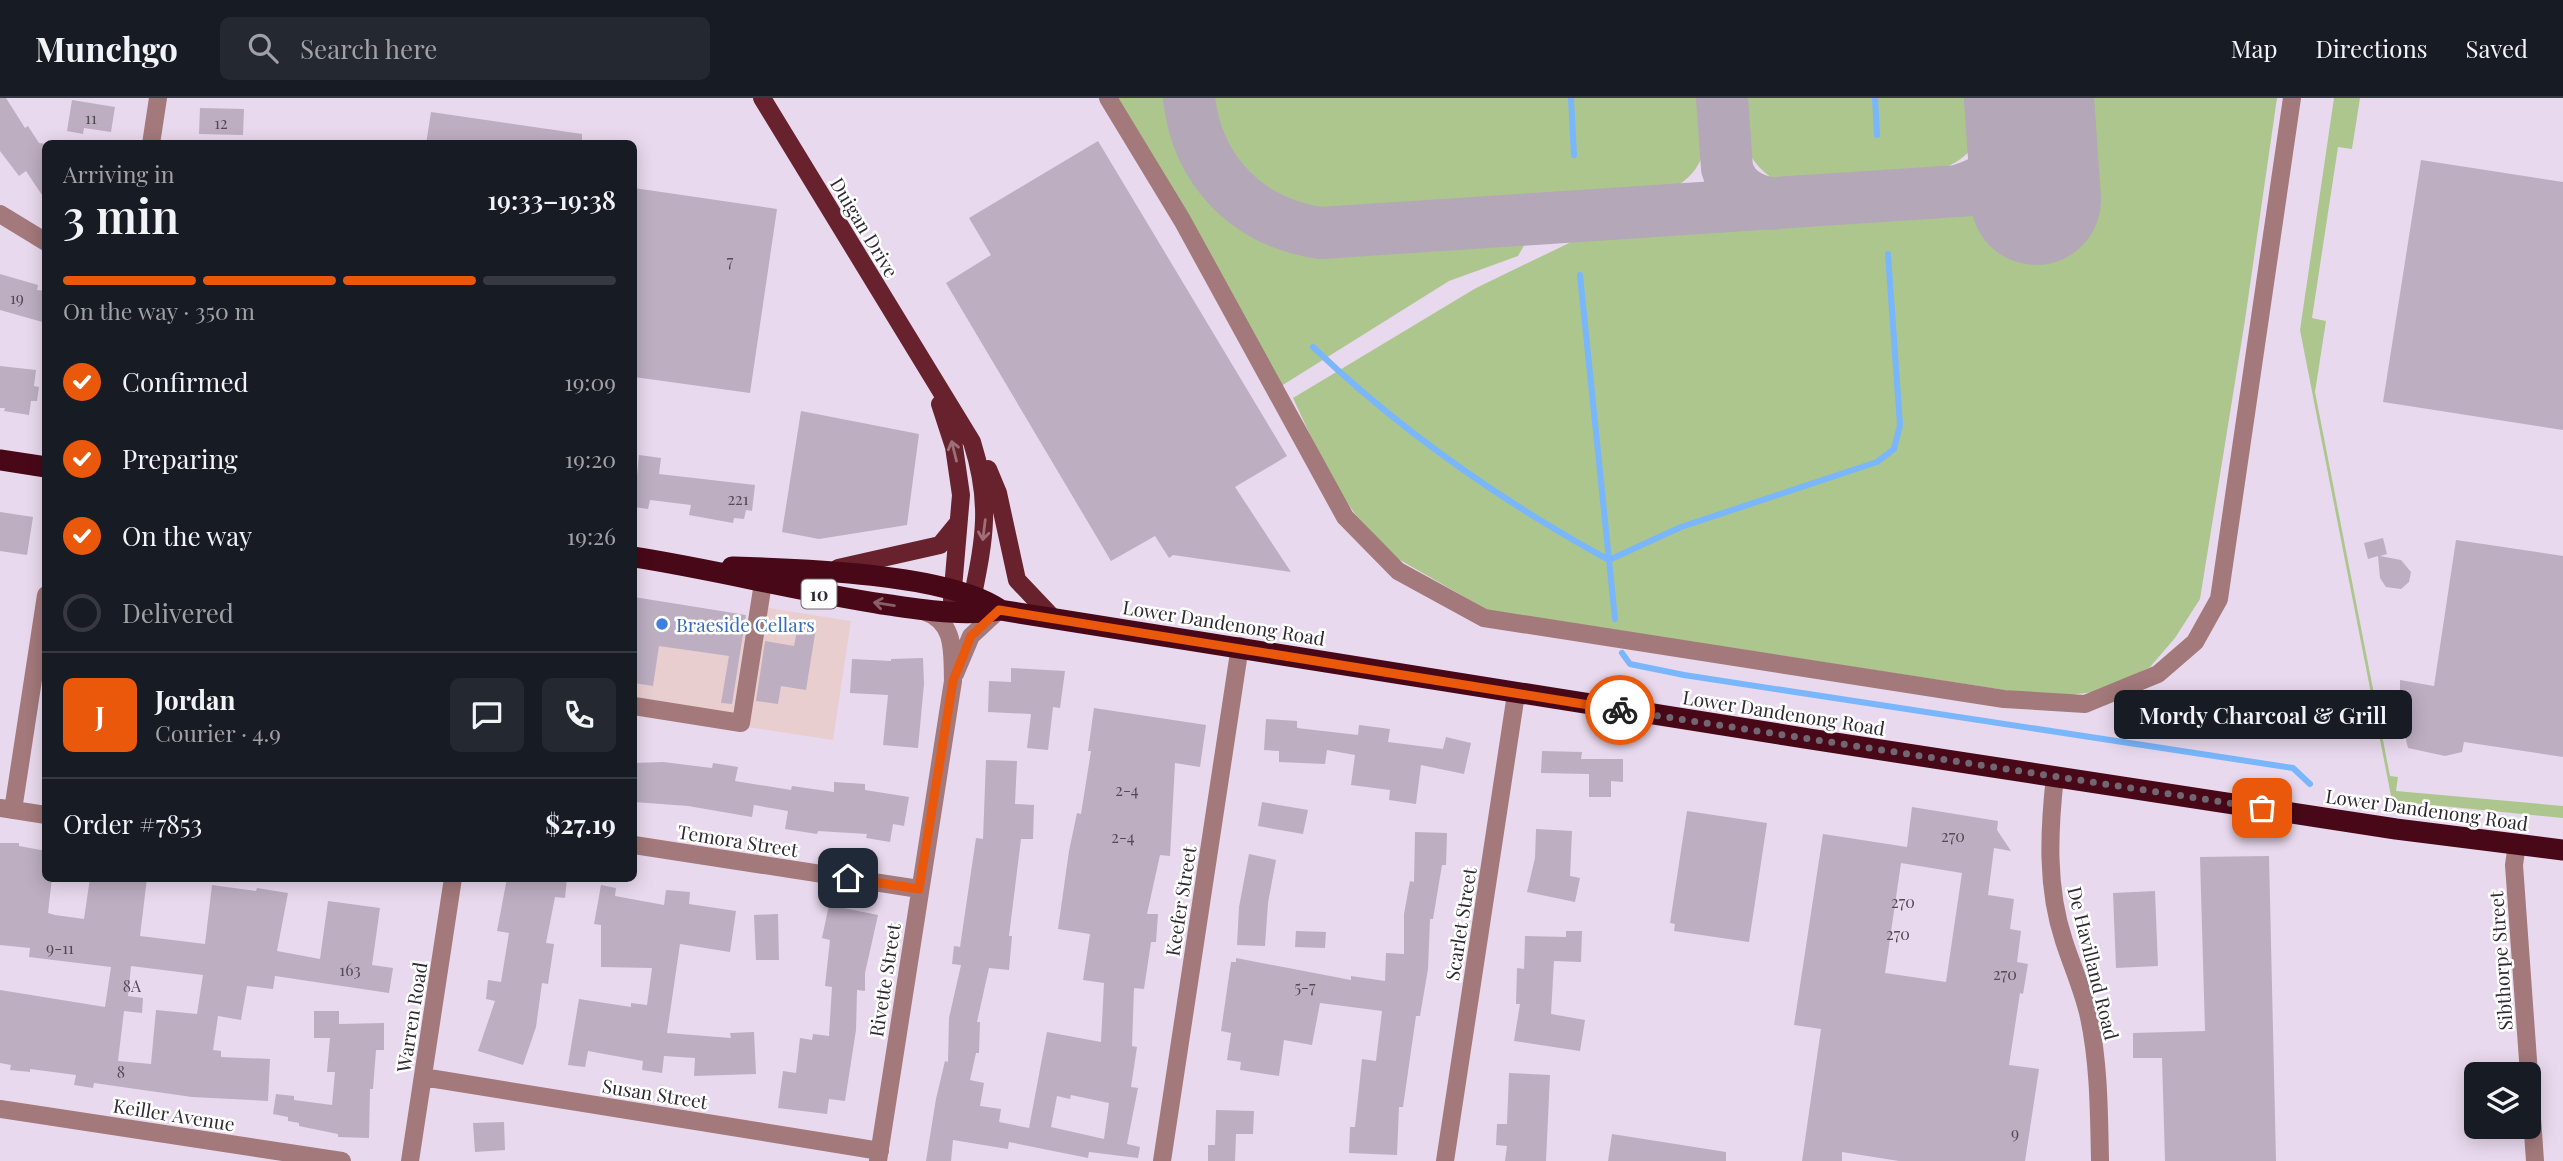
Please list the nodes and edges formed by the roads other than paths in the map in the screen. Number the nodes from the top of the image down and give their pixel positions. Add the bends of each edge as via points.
1 (158, 98) edge
2 (762, 98) edge
3 (1108, 98) edge
4 (2292, 98) edge
5 (152, 140) edge
6 (0, 214) edge
7 (42, 240) edge
8 (932, 377) junction
9 (972, 442) junction
10 (0, 460) edge
11 (42, 466) edge
12 (958, 522) junction
13 (637, 558) edge
14 (688, 566) junction
15 (825, 570) junction
16 (762, 583) junction
17 (962, 602) junction
18 (913, 608) junction
19 (999, 610) junction
20 (42, 616) edge
21 (1053, 618) junction
22 (1240, 646) junction
23 (953, 681) junction
24 (1516, 694) junction
25 (637, 706) edge
26 (2055, 776) junction
27 (6, 809) edge
28 (42, 814) edge
29 (2517, 844) junction
30 (637, 845) edge
31 (2563, 850) edge
32 (452, 882) edge
33 (919, 889) junction
34 (2528, 1062) edge
35 (423, 1077) junction
36 (0, 1109) edge
37 (2533, 1139) edge
38 (879, 1156) edge
39 (342, 1161) edge
40 (410, 1161) edge
41 (1163, 1161) edge
42 (1445, 1161) edge
43 (2100, 1161) edge
44 (2535, 1161) edge

1 - 5 street
2 - 8 main road, Duigan Drive
3 - 4 street via 1182,220 1345,517 1398,571 1483,618 2004,699 2085,704 2158,674 2195,642 2219,599
6 - 7 street
8 - 9 main road, Duigan Drive
12 -> 8 main road, Duigan Drive via 960,475
9 -> 17 main road, Duigan Drive via 986,509
9 - 21 main road via 998,493 1017,580
10 - 11 highway
12 - 15 main road via 940,545
12 - 17 main road, Duigan Drive
13 - 14 highway, Lower Dandenong Road / 10
14 - 15 highway, Lower Dandenong Road / 10
14 - 16 highway, Lower Dandenong Road / 10
15 - 17 highway, Lower Dandenong Road / 10
18 -> 16 highway, Lower Dandenong Road / 10
16 - 25 street via 741,723
17 - 18 highway, Lower Dandenong Road / 10
17 - 19 highway, Lower Dandenong Road / 10
18 - 23 street, Rivette Street via 945,624 951,638
19 - 21 highway, Lower Dandenong Road / 10
19 - 23 street, Rivette Street via 971,636
20 - 27 street
21 - 22 highway, Lower Dandenong Road / 10
22 - 24 highway, Lower Dandenong Road / 10
22 - 41 street, Keefer Street
23 - 33 street, Rivette Street
24 - 26 highway, Lower Dandenong Road / 10
24 - 42 street, Scarlet Street
26 - 29 highway, Lower Dandenong Road / 10
26 - 43 street, De Havilland Road via 2049,834 2053,890 2064,942 2090,1020
27 - 28 street
29 - 31 highway, Lower Dandenong Road / 10
29 - 34 street, Sibthorpe Street via 2514,865
30 - 33 street, Temora Street
32 - 35 street, Warren Road
33 - 38 street, Rivette Street
35 - 38 street, Susan Street
35 - 40 street, Warren Road
36 - 39 street, Keiller Avenue
37 - 44 street, Sibthorpe Street

